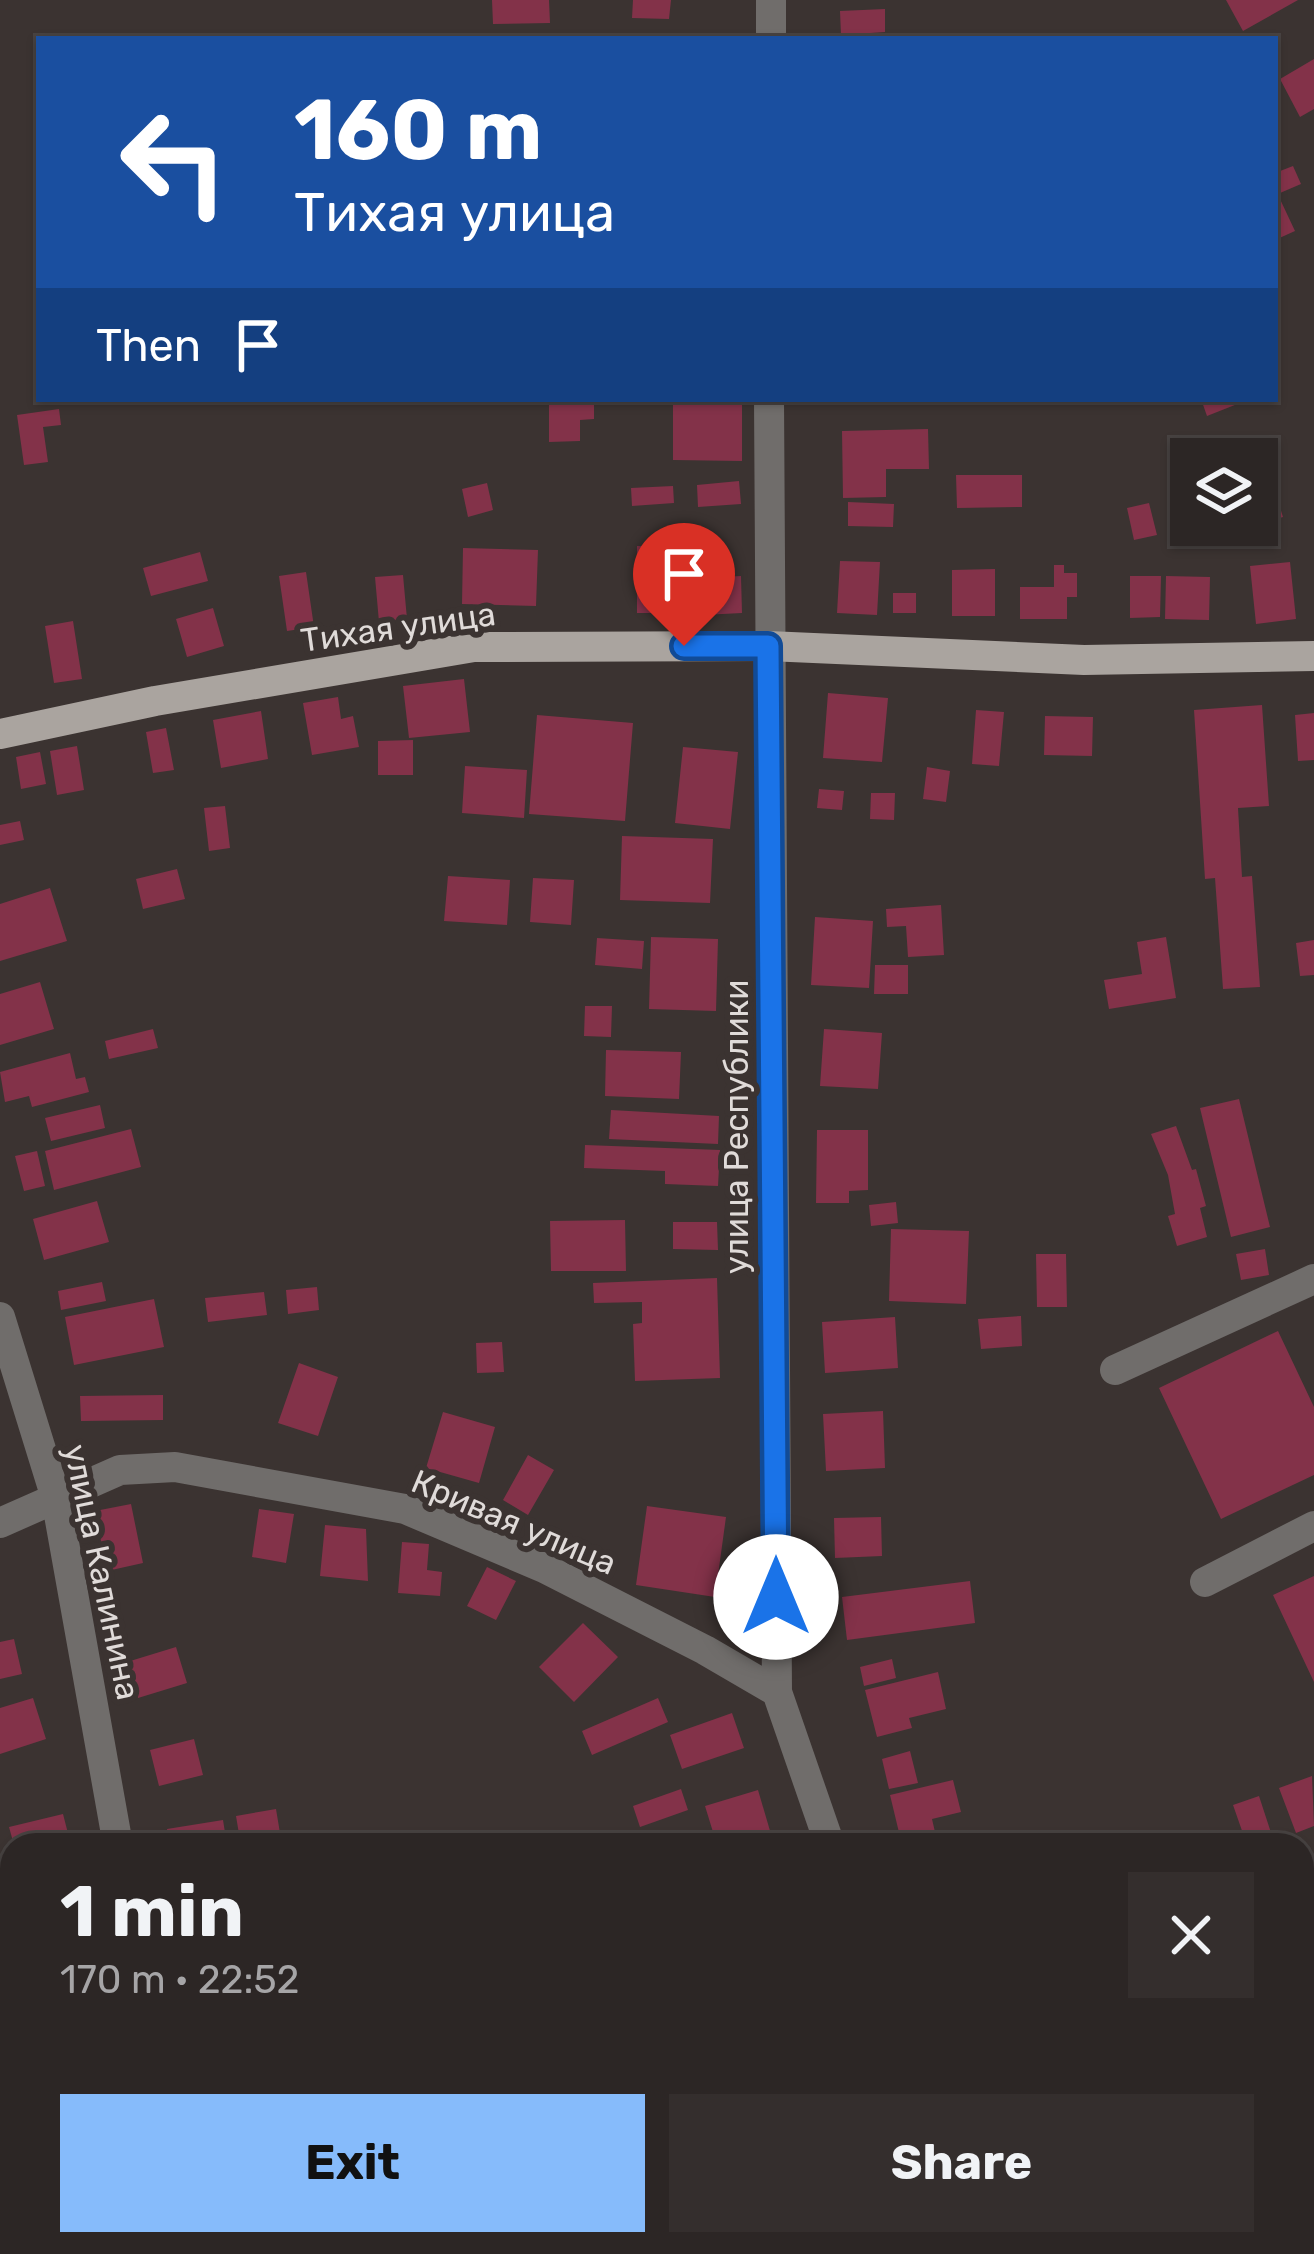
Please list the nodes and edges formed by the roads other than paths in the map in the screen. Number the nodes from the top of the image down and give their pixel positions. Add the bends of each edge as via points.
1 (771, 0) edge
2 (771, 36) edge
3 (770, 402) edge
4 (768, 646) junction
5 (1314, 656) edge
6 (0, 734) edge
7 (1314, 1279) edge
8 (0, 1317) edge
9 (1114, 1370) dead end
10 (56, 1498) junction
11 (0, 1523) edge
12 (1314, 1526) edge
13 (1205, 1582) dead end
14 (777, 1692) junction
15 (116, 1833) edge
16 (826, 1833) edge

1 - 2 street
3 - 4 street, улица Республики
4 - 5 main road, Тихая улица via 1084,660
4 - 6 main road, Тихая улица via 474,647
4 - 14 street, улица Республики
7 - 9 street
8 - 10 street, улица Калинина
10 - 11 street, Кривая улица
10 - 14 street, Кривая улица via 120,1469 175,1467 405,1509 544,1568
10 - 15 street, улица Калинина
12 - 13 street
14 - 16 street, улица Республики

